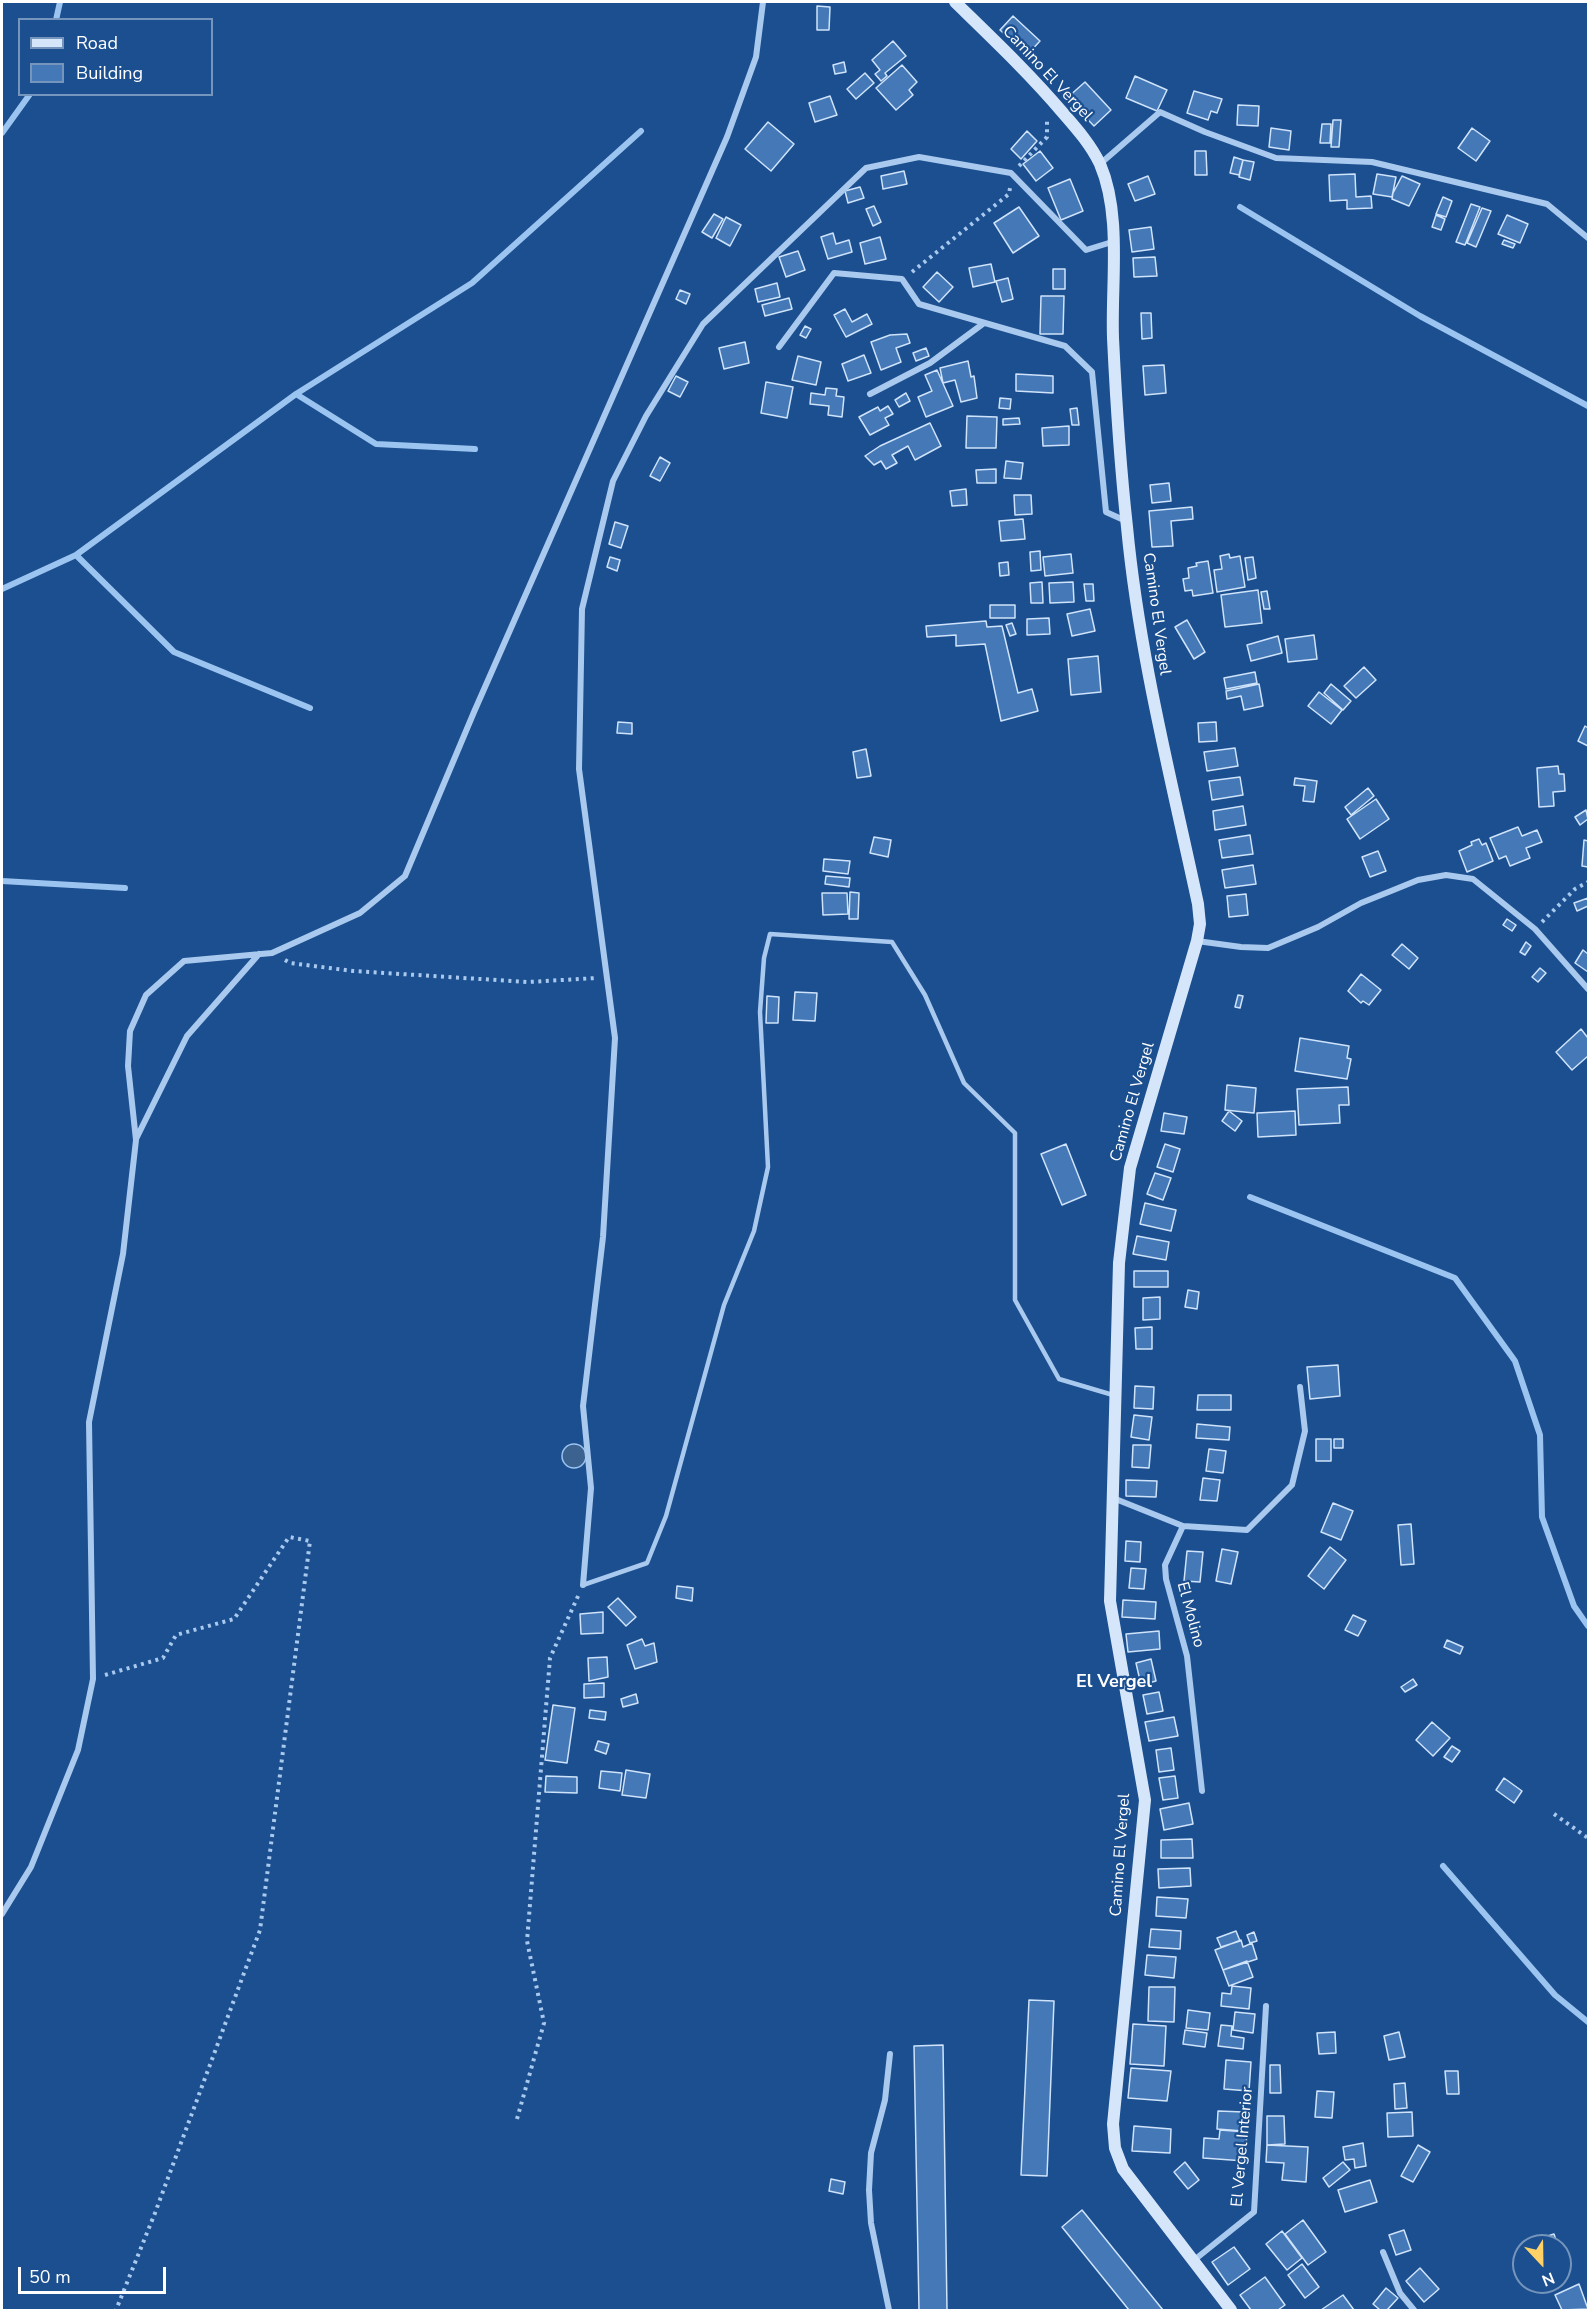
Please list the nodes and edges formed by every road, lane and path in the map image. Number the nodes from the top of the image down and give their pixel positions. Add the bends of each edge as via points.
1 (763, 2) edge
2 (955, 2) edge
3 (1047, 94) junction
4 (1100, 165) junction
5 (1011, 173) junction
6 (1588, 238) edge
7 (1112, 242) junction
8 (902, 279) junction
9 (984, 323) junction
10 (779, 347) dead end
11 (870, 394) dead end
12 (1126, 522) junction
13 (1588, 882) edge
14 (1535, 929) junction
15 (1197, 941) junction
16 (272, 952) junction
17 (259, 954) junction
18 (607, 978) junction
19 (1588, 989) edge
20 (136, 1140) junction
21 (1300, 1387) dead end
22 (1116, 1396) junction
23 (1113, 1498) junction
24 (1184, 1526) junction
25 (583, 1585) junction
26 (93, 1679) junction
27 (1202, 1791) dead end
28 (1554, 1814) dead end
29 (1588, 1838) edge
30 (2, 1914) edge
31 (1266, 2006) dead end
32 (890, 2054) dead end
33 (517, 2119) dead end
34 (1383, 2252) dead end
35 (1193, 2262) junction
36 (116, 2310) edge
37 (889, 2310) edge
38 (1231, 2310) edge
39 (1414, 2310) edge

1 - 16 street via 756,57 726,137 405,876 360,914
2 - 3 street, Camino El Vergel
3 - 4 street, Camino El Vergel via 1083,136
3 - 5 path via 1047,137
4 - 6 street via 1160,112 1276,158 1372,162 1547,204
4 - 7 street, Camino El Vergel via 1110,198
5 - 7 street via 1086,250
5 - 8 path via 1009,194
5 - 18 street via 919,157 866,168 703,324 646,416 617,472 582,609 579,769
7 - 12 street, Camino El Vergel via 1113,337
8 - 9 street via 919,304
8 - 10 street via 834,273
9 - 11 street via 930,363
9 - 12 street via 1065,346 1092,372 1106,512
12 - 15 street, Camino El Vergel via 1149,681 1198,903
13 - 14 path via 1575,889
14 - 15 street via 1473,879 1446,875 1418,880 1361,903 1268,948
14 - 19 street
15 - 22 street, Camino El Vergel via 1130,1168 1119,1263
16 - 17 street
16 - 18 path via 290,963 353,971 528,982
17 - 20 street via 187,1036
17 - 20 street via 184,961 146,995 130,1031 128,1066
18 - 25 street via 615,1038 603,1237 583,1406 591,1488
20 - 26 street via 123,1254 89,1422
21 - 24 street via 1305,1431 1292,1485 1247,1530
22 - 23 street, Camino El Vergel
22 - 25 lane via 1059,1379 1015,1300 1015,1133 964,1083 925,995 892,942 770,934 760,1012 768,1167 754,1231 724,1305 666,1516 647,1563
23 - 24 street
23 - 35 street, Camino El Vergel via 1110,1601 1145,1800 1113,2124 1115,2148 1123,2169
24 - 27 street, El Molino via 1165,1565 1187,1656
25 - 33 path via 550,1658 527,1941 544,2023
26 - 30 street via 78,1750 32,1867
26 - 36 path via 163,1658 176,1635 234,1619 290,1537 310,1541 260,1930
28 - 29 path
31 - 35 street, El Vergel Interior via 1254,2212
32 - 37 street via 885,2100 871,2153 869,2190 871,2223
34 - 39 street via 1400,2293
35 - 38 street, Camino El Vergel

